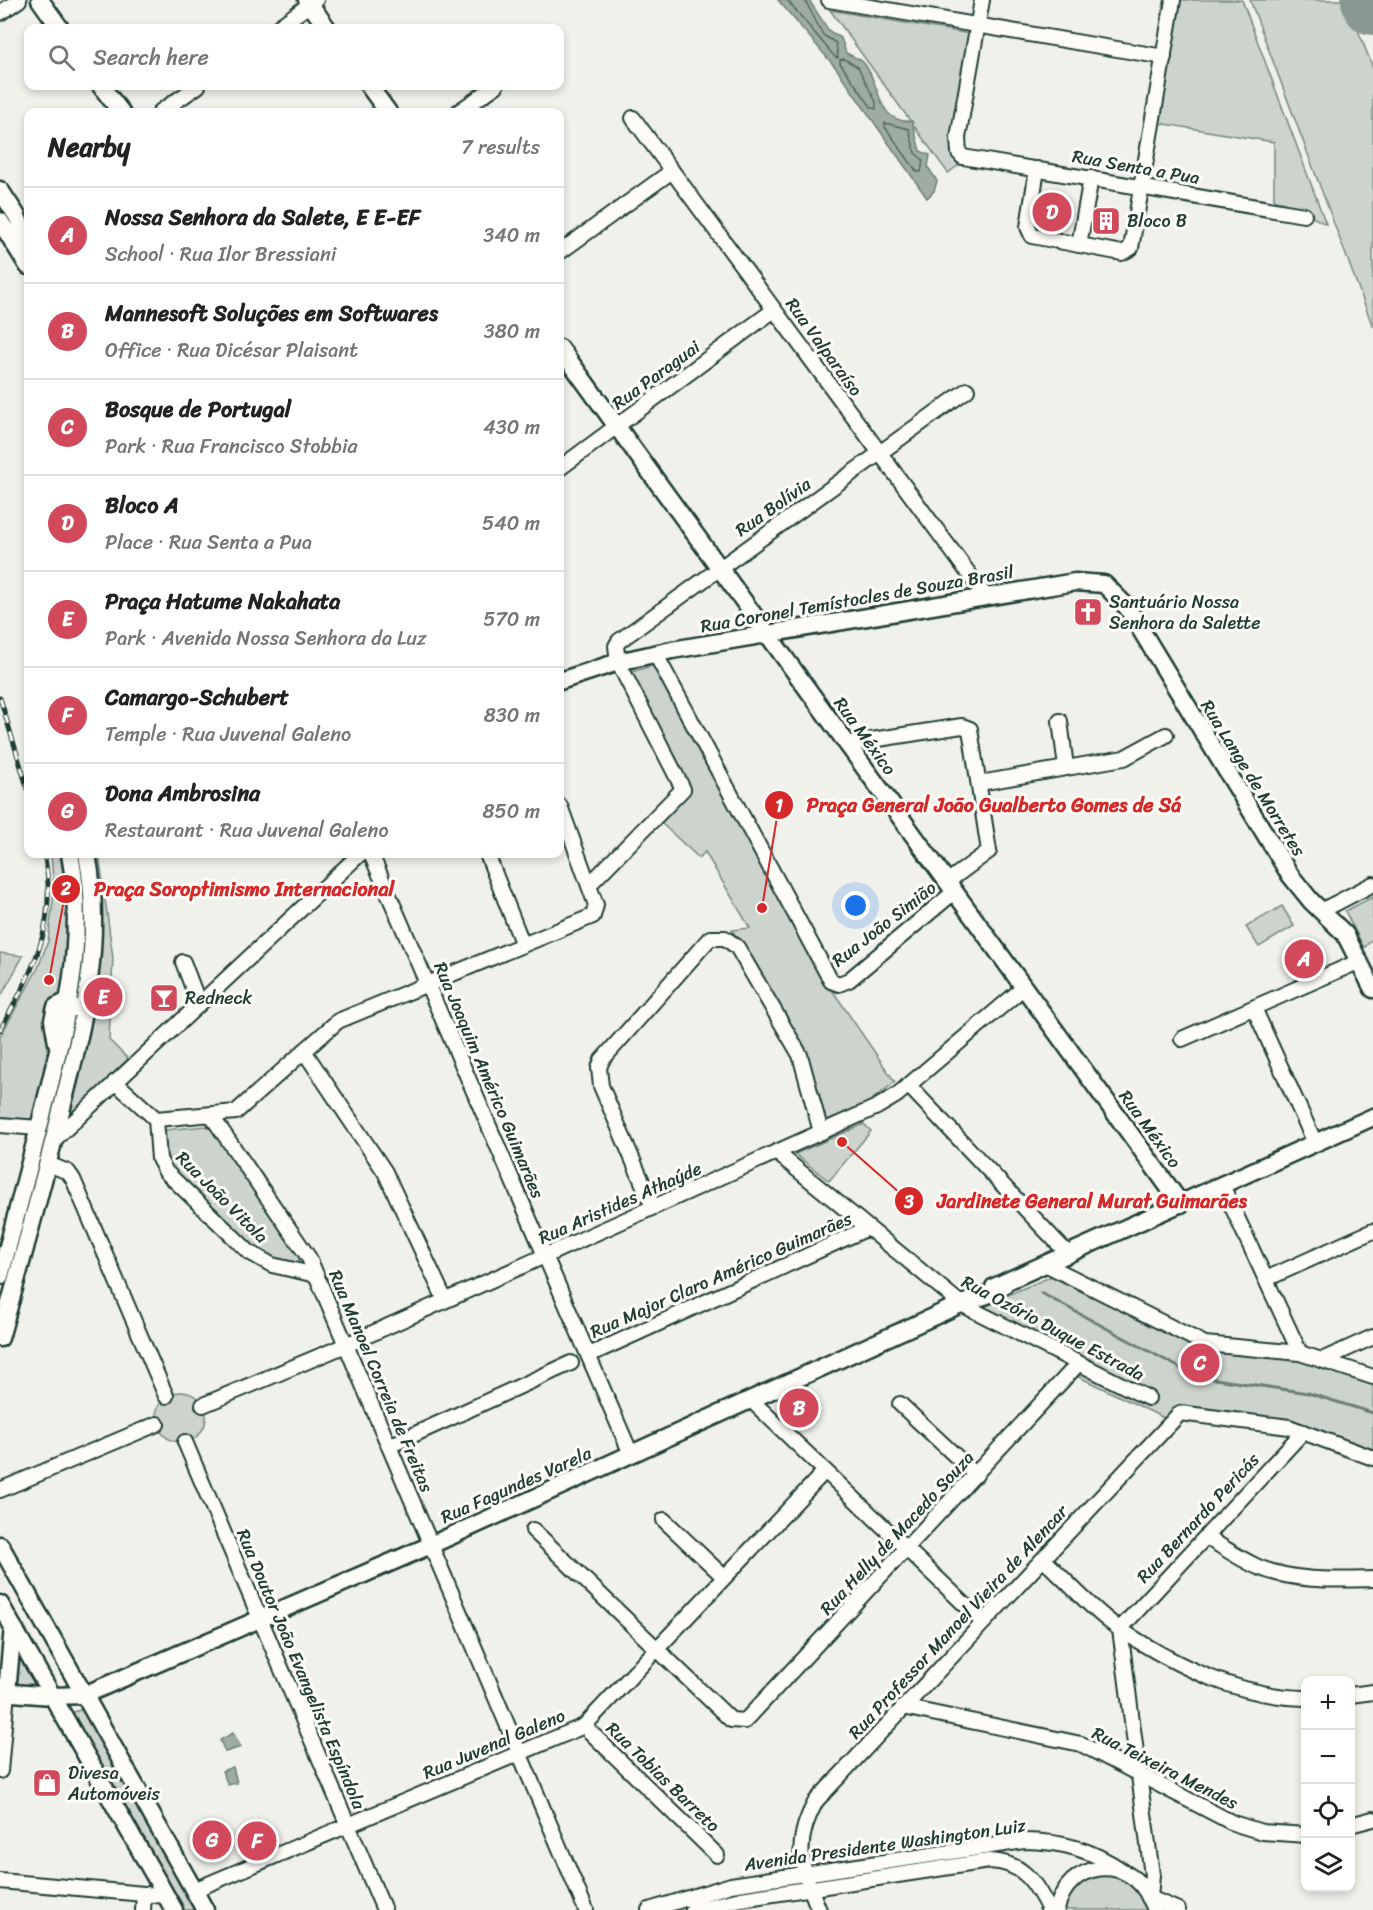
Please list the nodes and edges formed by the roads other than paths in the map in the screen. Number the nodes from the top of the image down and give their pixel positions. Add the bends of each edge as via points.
1 (19, 0) edge
2 (40, 0) edge
3 (829, 0) edge
4 (982, 0) edge
5 (991, 0) edge
6 (1173, 0) edge
7 (311, 2) edge
8 (0, 13) edge
9 (57, 24) edge
10 (282, 24) edge
11 (325, 24) edge
12 (982, 27) junction
13 (1164, 57) junction
14 (104, 90) edge
15 (192, 90) edge
16 (372, 90) edge
17 (490, 90) edge
18 (118, 108) edge
19 (166, 108) edge
20 (385, 108) edge
21 (465, 108) edge
22 (633, 118) dead end
23 (1037, 169) junction
24 (672, 171) junction
25 (1090, 178) junction
26 (1143, 187) junction
27 (0, 190) edge
28 (1304, 215) dead end
29 (9, 218) edge
30 (24, 238) edge
31 (1079, 245) junction
32 (564, 249) edge
33 (24, 256) edge
34 (774, 310) junction
35 (564, 354) edge
36 (968, 390) dead end
37 (616, 426) junction
38 (880, 453) junction
39 (564, 465) edge
40 (718, 568) junction
41 (1104, 584) joint
42 (986, 597) junction
43 (750, 611) junction
44 (766, 634) junction
45 (720, 642) junction
46 (655, 653) junction
47 (618, 662) junction
48 (564, 680) edge
49 (1060, 721) dead end
50 (1166, 735) dead end
51 (846, 744) junction
52 (1066, 767) junction
53 (980, 783) junction
54 (564, 817) edge
55 (71, 858) edge
56 (88, 858) edge
57 (356, 858) edge
58 (373, 858) edge
59 (489, 858) edge
60 (1373, 884) edge
61 (589, 885) junction
62 (950, 887) junction
63 (1321, 911) junction
64 (523, 945) junction
65 (1360, 961) junction
66 (183, 962) dead end
67 (428, 984) junction
68 (1023, 988) junction
69 (1373, 989) edge
70 (70, 1004) junction
71 (199, 1004) junction
72 (1254, 1008) junction
73 (84, 1023) junction
74 (1182, 1039) dead end
75 (304, 1051) junction
76 (115, 1082) junction
77 (908, 1085) junction
78 (211, 1115) junction
79 (1373, 1117) edge
80 (156, 1119) junction
81 (0, 1125) edge
82 (39, 1128) junction
83 (821, 1132) junction
84 (54, 1140) junction
85 (1315, 1143) junction
86 (776, 1152) junction
87 (48, 1164) junction
88 (1222, 1185) junction
89 (1181, 1204) junction
90 (19, 1206) junction
91 (653, 1207) junction
92 (34, 1217) junction
93 (868, 1228) junction
94 (1373, 1231) edge
95 (1069, 1255) junction
96 (546, 1256) junction
97 (1047, 1265) junction
98 (316, 1275) junction
99 (0, 1276) edge
100 (1266, 1279) junction
101 (445, 1300) junction
102 (961, 1304) junction
103 (1373, 1337) edge
104 (0, 1338) edge
105 (346, 1345) junction
106 (1300, 1353) junction
107 (589, 1355) junction
108 (1322, 1360) junction
109 (571, 1363) dead end
110 (1078, 1364) junction
111 (1373, 1377) edge
112 (166, 1396) dead end
113 (1148, 1398) dead end
114 (751, 1400) junction
115 (900, 1404) dead end
116 (203, 1405) dead end
117 (157, 1424) dead end
118 (1303, 1432) junction
119 (185, 1442) dead end
120 (389, 1446) junction
121 (631, 1454) junction
122 (1373, 1458) edge
123 (825, 1471) junction
124 (976, 1475) junction
125 (0, 1490) edge
126 (664, 1520) dead end
127 (533, 1530) dead end
128 (1206, 1537) junction
129 (431, 1545) junction
130 (907, 1549) junction
131 (2, 1551) edge
132 (1042, 1559) junction
133 (724, 1577) junction
134 (1373, 1580) edge
135 (0, 1604) edge
136 (260, 1619) junction
137 (983, 1622) junction
138 (13, 1627) junction
139 (1120, 1629) junction
140 (657, 1649) junction
141 (4, 1692) edge
142 (1373, 1692) edge
143 (1355, 1694) edge
144 (84, 1695) junction
145 (52, 1696) junction
146 (1301, 1698) edge
147 (903, 1707) junction
148 (584, 1725) junction
149 (519, 1753) junction
150 (118, 1755) junction
151 (94, 1769) junction
152 (0, 1771) edge
153 (1137, 1773) junction
154 (134, 1783) junction
155 (110, 1797) junction
156 (1373, 1819) edge
157 (1355, 1824) edge
158 (348, 1825) junction
159 (1301, 1835) edge
160 (1147, 1854) junction
161 (717, 1855) dead end
162 (1126, 1872) junction
163 (804, 1874) junction
164 (0, 1881) edge
165 (810, 1889) junction
166 (194, 1890) junction
167 (144, 1894) junction
168 (170, 1903) edge
169 (1152, 1906) edge
170 (143, 1910) edge
171 (205, 1910) edge
172 (384, 1910) edge
173 (586, 1910) edge
174 (649, 1910) edge
175 (693, 1910) edge
176 (819, 1910) edge
177 (1049, 1910) edge
178 (1058, 1910) edge
179 (1178, 1910) edge

1 - 8 street
2 - 9 main road
3 - 12 street
4 - 12 street
5 - 12 street
6 - 13 street
7 - 10 street
7 - 11 main road
12 - 13 street
12 - 23 street, Rua Senta a Pua via 963,156
13 - 26 street
14 - 18 main road
15 - 19 street
16 - 20 main road
17 - 21 street
22 - 24 street, Rua Valparaíso
23 - 25 street, Rua Senta a Pua
23 - 31 street via 1029,232 1036,238
24 - 32 street
24 - 34 street, Rua Valparaíso
25 - 26 street, Rua Senta a Pua
25 - 31 street
26 - 28 street, Rua Senta a Pua
26 - 31 street via 1129,251
27 - 29 main road
29 - 30 main road
29 - 33 main road
34 - 37 street, Rua Paraguai
34 - 38 street, Rua Valparaíso
35 - 37 main road, Rua México
36 - 38 street, Rua Bolívia
37 - 39 street, Rua Paraguai
37 - 40 main road, Rua México
38 - 40 street, Rua Bolívia
38 - 42 street, Rua Valparaíso
40 - 43 main road, Rua México
40 - 47 street, Rua Bolívia via 624,635 616,646
41 - 42 main road, Rua Coronel Temístocles de Souza Brasil via 1086,580
41 - 63 main road, Rua Lange de Morretes via 1127,607 1273,849
42 - 44 main road, Rua Coronel Temístocles de Souza Brasil
43 - 44 main road, Rua México
43 - 45 main road via 742,628
44 - 45 main road, Rua Coronel Temístocles de Souza Brasil
44 - 51 main road, Rua México
45 - 46 main road, Rua Coronel Temístocles de Souza Brasil
46 - 47 main road, Rua Coronel Temístocles de Souza Brasil
46 - 62 street, Rua João Simião via 828,978 835,983 849,980
47 - 48 main road, Rua Coronel Temístocles de Souza Brasil
47 - 61 street via 683,789
49 - 52 street
50 - 52 street via 1124,758
51 - 53 street via 967,727 972,733
51 - 62 main road, Rua México
52 - 53 street
53 - 62 street, Rua João Simião via 989,851
54 - 61 street
55 - 70 main road via 77,930
56 - 73 main road via 94,934
57 - 71 street
58 - 67 street, Rua Joaquim Américo Guimarães
59 - 64 street
60 - 63 street
61 - 64 street via 596,913
62 - 68 main road, Rua México
63 - 65 main road, Rua Lange de Morretes via 1345,934
64 - 67 street
65 - 69 main road, Rua Lange de Morretes
65 - 72 street
66 - 71 street
67 - 75 street via 338,1021
67 - 96 street, Rua Joaquim Américo Guimarães
68 - 77 street, Rua Aristides Athaýde
68 - 89 main road, Rua México
70 - 73 main road via 79,1010
70 - 82 main road
71 - 76 street
72 - 74 street
72 - 85 street
73 - 84 main road
75 - 78 street via 236,1112
75 - 101 street via 385,1172
76 - 80 street
76 - 84 street
77 - 83 street, Rua Aristides Athaýde via 877,1107
77 - 95 street
78 - 80 street
78 - 98 street, Rua Manoel Correia de Freitas via 303,1247
79 - 85 main road, Rua Fagundes Varela
80 - 98 street, Rua João Vitola via 161,1165 240,1245 272,1265
81 - 82 street
82 - 90 main road
83 - 86 street, Rua Aristides Athaýde
83 - 91 street via 795,1045 737,947 725,939 710,939 599,1068 601,1086
84 - 87 main road
85 - 88 main road, Rua Fagundes Varela
86 - 91 street, Rua Aristides Athaýde
86 - 93 street, Rua Ozório Duque Estrada
87 - 92 main road
87 - 112 street via 68,1172 74,1179
88 - 89 main road, Rua Fagundes Varela
88 - 100 street
89 - 95 main road, Rua Fagundes Varela
90 - 92 main road via 24,1219
90 - 99 main road
91 - 96 street, Rua Aristides Athaýde
92 - 104 main road
93 - 102 street, Rua Ozório Duque Estrada
93 - 107 street, Rua Major Claro Américo Guimarães
94 - 100 street
95 - 97 main road, Rua Fagundes Varela
96 - 101 street, Rua Aristides Athaýde
96 - 107 street, Rua Joaquim Américo Guimarães
97 - 102 main road, Rua Fagundes Varela via 993,1293
97 - 106 street via 1205,1344
98 - 105 street, Rua Manoel Correia de Freitas
100 - 106 street
101 - 105 street, Rua Aristides Athaýde
102 - 110 street, Rua Ozório Duque Estrada
102 - 114 main road, Rua Fagundes Varela
103 - 108 street
105 - 116 street, Rua Aristides Athaýde
105 - 120 street, Rua Manoel Correia de Freitas
106 - 108 street
107 - 121 street, Rua Joaquim Américo Guimarães
108 - 111 street
109 - 120 street
110 - 113 street, Rua Ozório Duque Estrada
110 - 124 street, Rua Helly de Macedo Souza
114 - 121 main road, Rua Fagundes Varela
114 - 123 street
115 - 124 street
117 - 125 street
118 - 122 street
118 - 128 street, Rua Bernardo Pericás
118 - 132 street, Rua Professor Manoel Vieira de Alencar via 1276,1424 1179,1413
119 - 136 street, Rua Doutor João Evangelista Espíndola
120 - 129 street, Rua Manoel Correia de Freitas
121 - 129 main road, Rua Fagundes Varela
123 - 130 street
123 - 133 street, Rua Juvenal Galeno
124 - 130 street, Rua Helly de Macedo Souza
126 - 133 street
127 - 140 street
128 - 134 street via 1257,1566 1286,1576
128 - 139 street, Rua Bernardo Pericás
129 - 136 main road, Rua Fagundes Varela
129 - 149 street, Rua Manoel Correia de Freitas
130 - 137 street
130 - 140 street, Rua Helly de Macedo Souza via 750,1718 731,1720
131 - 144 main road
132 - 137 street, Rua Professor Manoel Vieira de Alencar
132 - 139 street
133 - 140 street, Rua Juvenal Galeno
135 - 138 main road
136 - 144 main road, Rua Fagundes Varela
136 - 158 street, Rua Doutor João Evangelista Espíndola
137 - 147 street, Rua Professor Manoel Vieira de Alencar
138 - 141 main road
138 - 145 main road
139 - 146 street via 1235,1688
139 - 153 street
140 - 148 street, Rua Juvenal Galeno
141 - 145 main road
141 - 152 street
142 - 143 street
144 - 145 main road
144 - 150 main road
145 - 151 main road
147 - 153 street, Rua Teixeira Mendes via 1065,1739
147 - 163 street, Rua Professor Manoel Vieira de Alencar via 816,1801 800,1843
148 - 149 street, Rua Juvenal Galeno
148 - 161 street, Rua Tobias Barreto
149 - 158 street, Rua Juvenal Galeno
149 - 173 street, Rua Manoel Correia de Freitas
150 - 151 main road
150 - 154 main road
151 - 155 main road
153 - 159 street, Rua Teixeira Mendes via 1247,1829
153 - 160 street
154 - 155 main road
154 - 166 main road
155 - 168 main road
156 - 157 street
158 - 166 street, Rua Juvenal Galeno
158 - 172 street, Rua Doutor João Evangelista Espíndola
160 - 162 street
160 - 169 street
162 - 163 street, Avenida Presidente Washington Luiz via 1077,1847 1031,1841
162 - 169 street, Avenida Presidente Washington Luiz via 1141,1884
162 - 178 street via 1108,1867 1078,1875 1059,1899
163 - 165 street, Rua Professor Manoel Vieira de Alencar
163 - 174 street, Avenida Presidente Washington Luiz via 712,1889
164 - 167 street
165 - 175 street, Avenida Presidente Washington Luiz
165 - 176 street, Rua Professor Manoel Vieira de Alencar
165 - 177 street, Avenida Presidente Washington Luiz via 998,1861 1016,1866 1030,1876
166 - 171 main road
167 - 168 street
167 - 170 street
169 - 179 street

